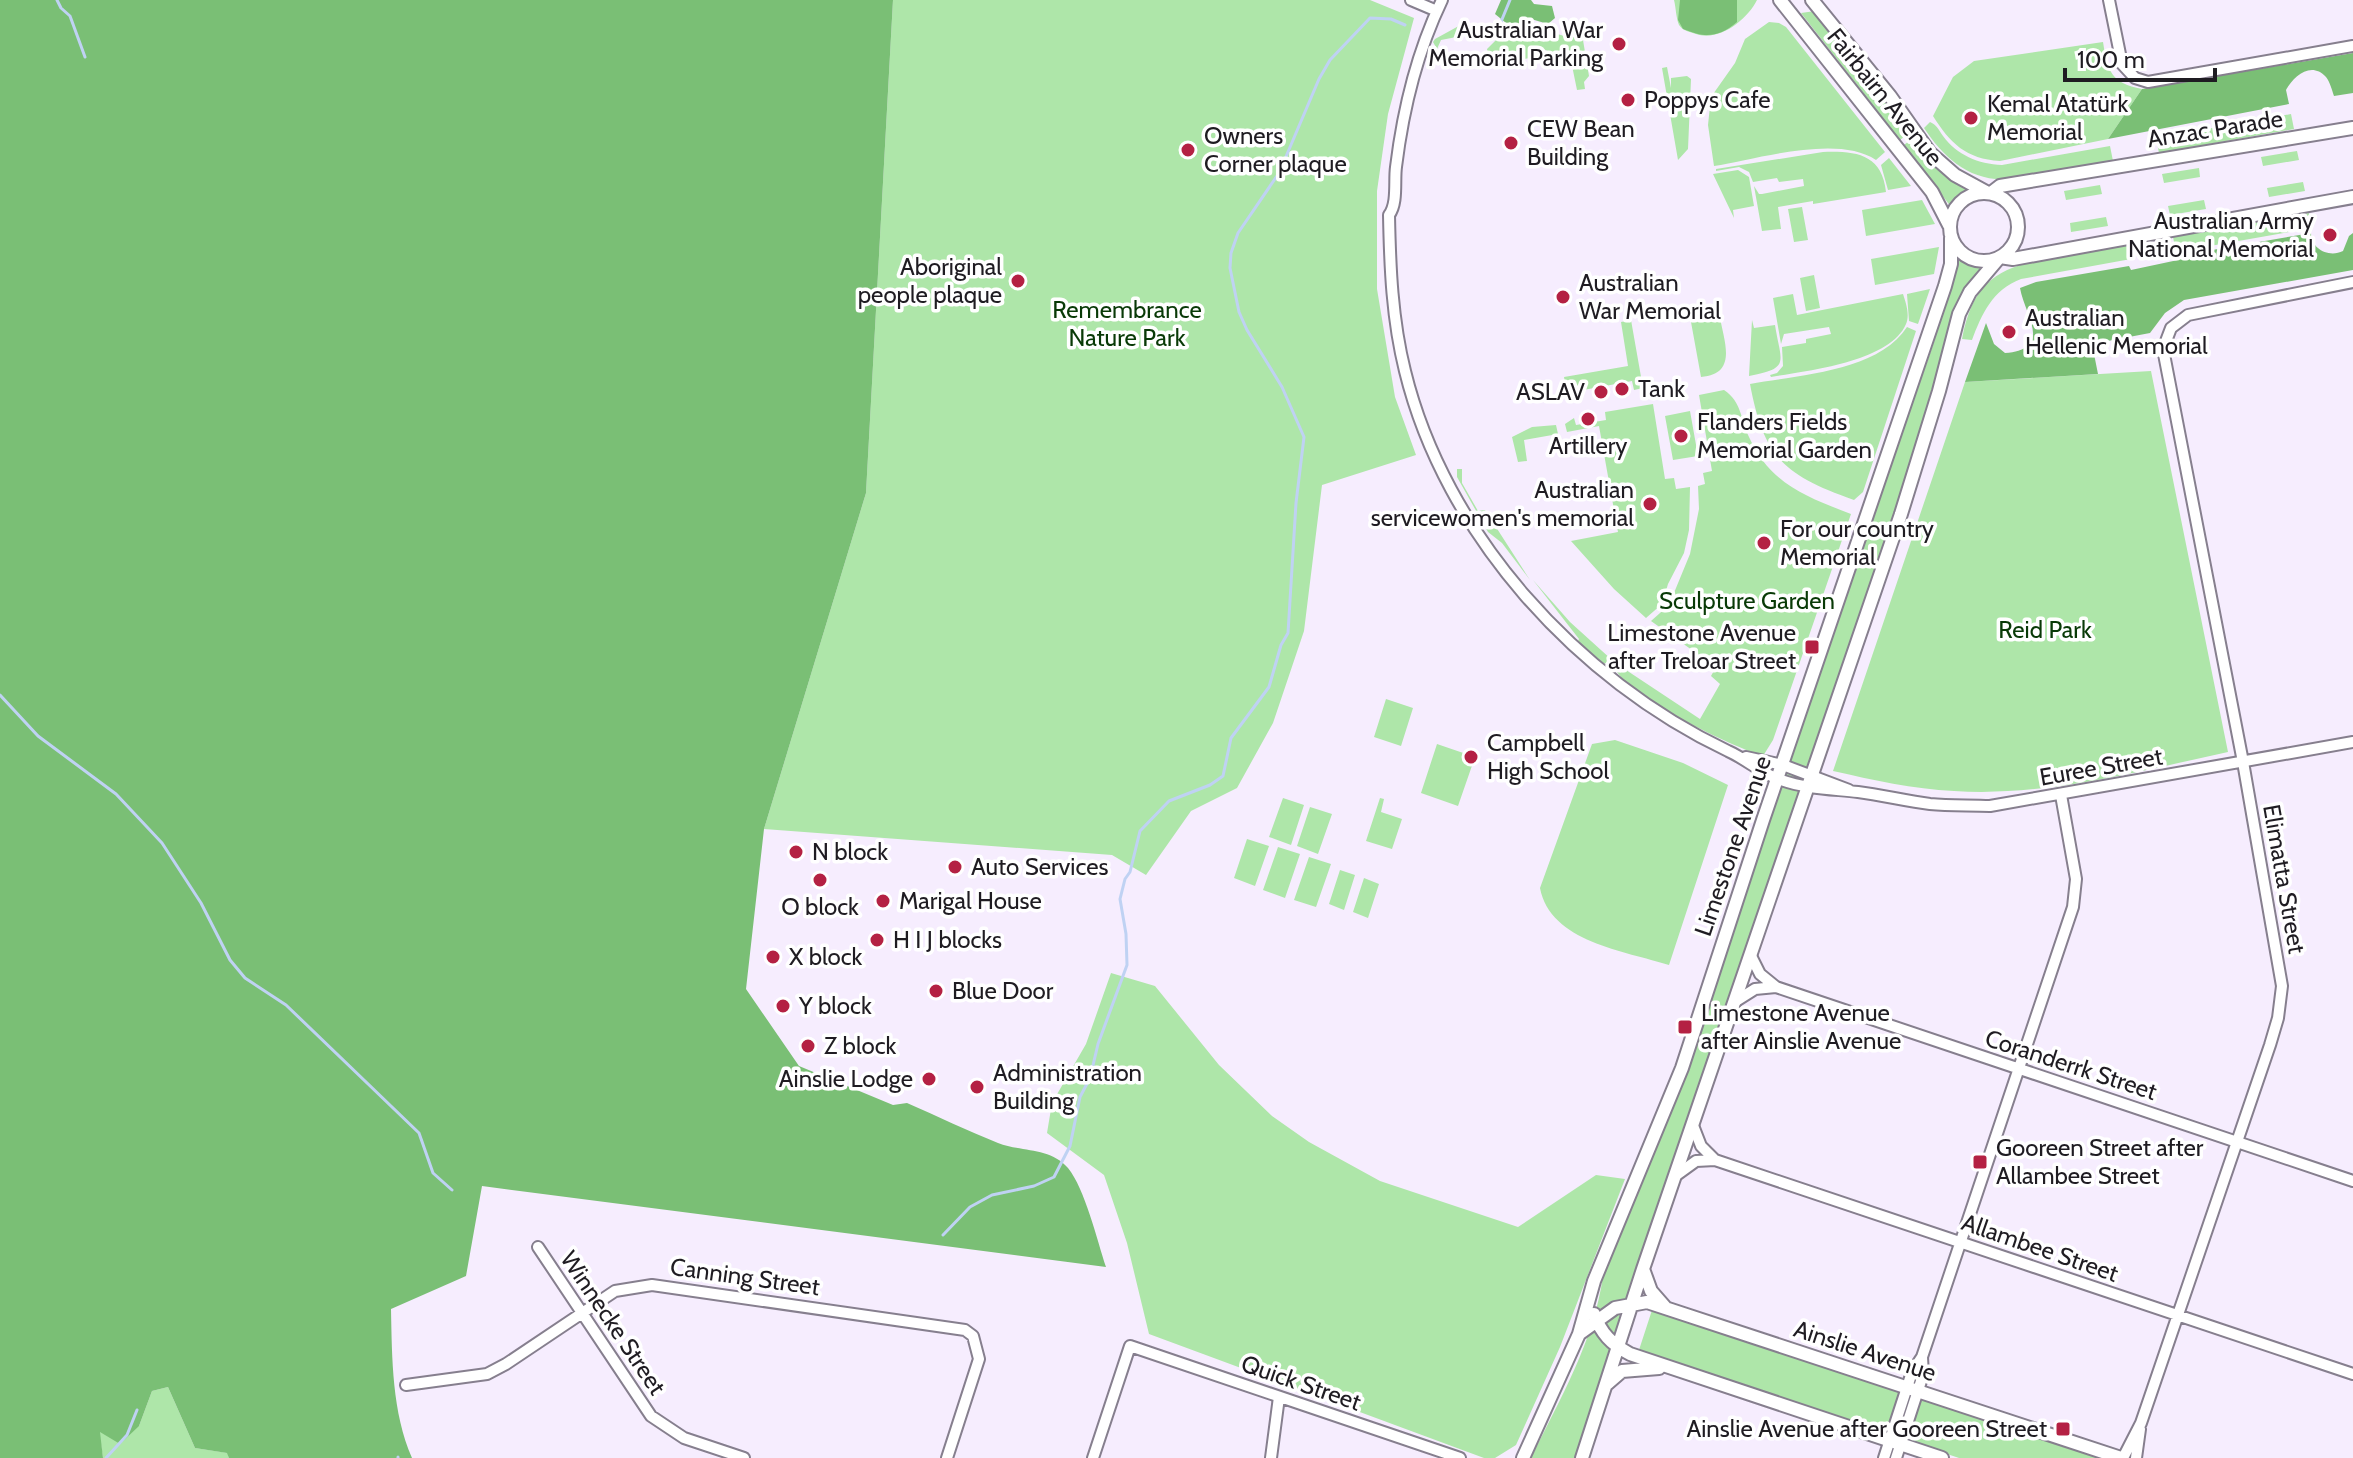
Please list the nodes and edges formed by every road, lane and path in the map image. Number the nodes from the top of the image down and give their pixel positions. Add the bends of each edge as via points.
1 (1411, 0) edge
2 (1780, 0) edge
3 (1812, 0) edge
4 (2109, 0) edge
5 (1439, 5) edge
6 (2353, 46) edge
7 (2353, 128) edge
8 (1990, 193) junction
9 (2353, 197) edge
10 (1950, 232) junction
11 (1999, 258) junction
12 (2353, 282) edge
13 (2353, 742) edge
14 (1741, 756) junction
15 (2243, 762) junction
16 (1783, 765) junction
17 (1778, 780) junction
18 (1810, 782) junction
19 (2061, 795) junction
20 (1751, 956) junction
21 (1776, 987) junction
22 (1736, 1001) junction
23 (2019, 1070) junction
24 (1694, 1128) junction
25 (2237, 1142) junction
26 (1715, 1160) junction
27 (1678, 1174) junction
28 (2353, 1181) edge
29 (1961, 1243) junction
30 (538, 1247) dead end
31 (1643, 1269) junction
32 (1594, 1281) junction
33 (1632, 1304) junction
34 (1665, 1307) junction
35 (583, 1312) junction
36 (2177, 1315) junction
37 (1597, 1320) junction
38 (1579, 1334) junction
39 (1617, 1347) junction
40 (1674, 1369) junction
41 (2353, 1374) edge
42 (406, 1385) dead end
43 (1605, 1386) junction
44 (1912, 1390) junction
45 (1279, 1397) junction
46 (2141, 1423) junction
47 (1894, 1442) junction
48 (718, 1454) edge
49 (744, 1458) edge
50 (947, 1458) edge
51 (1093, 1458) edge
52 (1271, 1458) edge
53 (1460, 1458) edge
54 (1523, 1458) edge
55 (1582, 1458) edge
56 (1884, 1458) edge
57 (1896, 1458) edge
58 (1942, 1458) edge
59 (2122, 1458) edge
60 (2136, 1458) edge

1 - 5 street
2 - 10 main road, Fairbairn Avenue via 1932,192
3 - 8 main road, Fairbairn Avenue via 1930,153 1955,175
4 - 6 street via 2122,64 2135,78 2148,82
5 - 14 street via 1405,111 1389,215 1399,342 1422,425 1505,570 1576,650 1657,713
7 - 8 main road, Anzac Parade via 2000,186
8 - 10 main road via 1962,200 1953,211
8 - 11 main road via 2006,200 2018,222 2013,246
9 - 11 main road
10 - 11 main road via 1966,257
10 - 16 main road, Limestone Avenue via 1945,286
11 - 18 main road via 1959,314 1914,471
12 - 15 street, Elimatta Street via 2188,315 2171,328 2163,349
13 - 15 street, Euree Street
14 - 16 street, Euree Street
14 - 17 street, Euree Street
15 - 19 street, Euree Street
15 - 25 street, Elimatta Street via 2282,986 2274,1032
16 - 17 main road, Limestone Avenue
16 - 18 street, Euree Street
17 - 18 street, Euree Street
17 - 32 main road, Limestone Avenue via 1682,1068
18 - 19 street, Euree Street via 1929,804 1990,806
18 - 20 main road
19 - 23 street via 2076,879 2073,907
20 - 21 street via 1760,974
20 - 22 main road
21 - 22 street via 1755,989
21 - 23 street, Coranderrk Street
22 - 24 main road
23 - 25 street, Coranderrk Street
23 - 29 street
24 - 26 street via 1701,1146
24 - 27 main road
25 - 28 street, Coranderrk Street
25 - 36 street, Elimatta Street
26 - 27 street via 1696,1161
26 - 29 street, Allambee Street
27 - 31 main road
29 - 36 street, Allambee Street
29 - 44 street via 1922,1357 1912,1372
30 - 35 street, Winnecke Street
31 - 33 main road
31 - 34 main road via 1651,1291
32 - 37 main road
32 - 38 main road, Limestone Avenue
33 - 34 main road, Ainslie Avenue
33 - 37 main road, Ainslie Avenue
33 - 39 main road
34 - 44 main road, Ainslie Avenue
35 - 42 street, Canning Street via 487,1374
35 - 48 street, Winnecke Street via 651,1416
35 - 50 street, Canning Street via 615,1291 652,1285 965,1330 973,1336 979,1359
36 - 41 street, Allambee Street
36 - 46 street, Elimatta Street
37 - 38 main road, Ainslie Avenue
37 - 39 main road
38 - 54 main road, Limestone Avenue
39 - 40 main road
39 - 43 main road
40 - 43 main road via 1622,1371
40 - 47 main road
43 - 55 main road
44 - 47 street
44 - 59 main road, Ainslie Avenue
45 - 51 street, Quick Street via 1130,1346
45 - 52 street
45 - 53 street, Quick Street
46 - 59 street, Elimatta Street
46 - 60 street, Elimatta Street
47 - 56 street
47 - 57 street
47 - 58 main road
48 - 49 street, Winnecke Street

